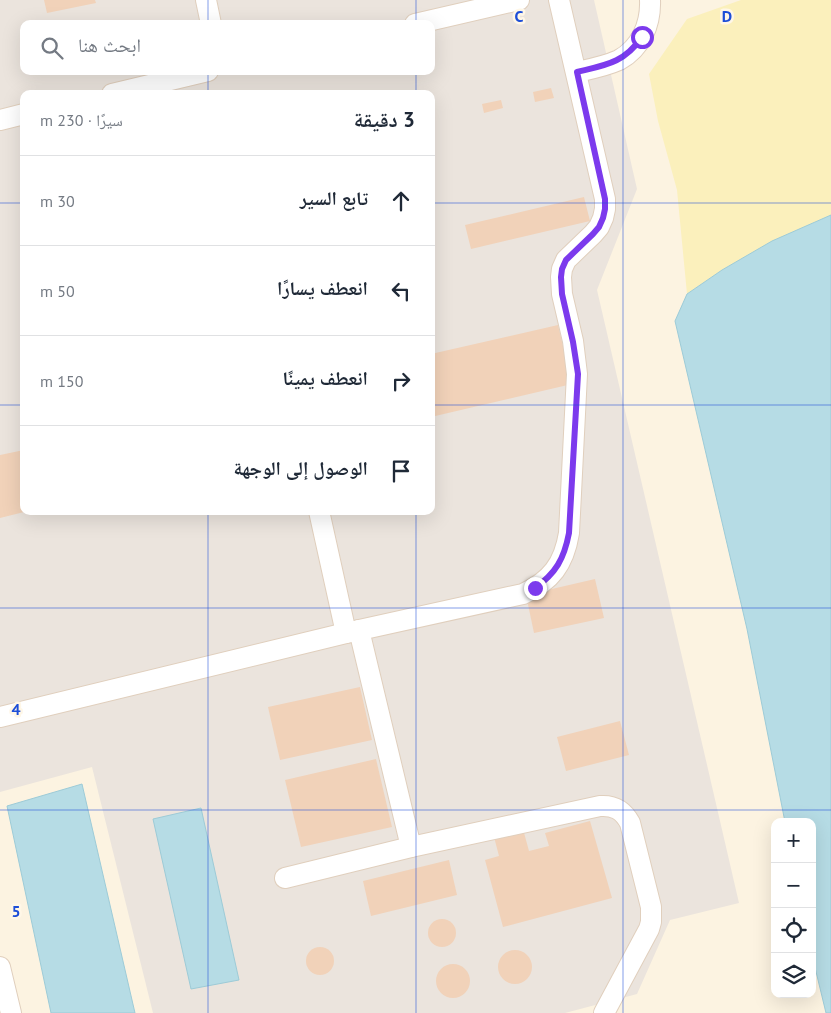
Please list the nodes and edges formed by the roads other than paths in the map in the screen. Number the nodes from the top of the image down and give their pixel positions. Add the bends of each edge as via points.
1 (206, 0) edge
2 (519, 0) edge
3 (559, 0) edge
4 (650, 0) edge
5 (211, 20) edge
6 (433, 20) edge
7 (577, 72) junction
8 (191, 75) edge
9 (129, 90) edge
10 (20, 115) edge
11 (0, 120) edge
12 (320, 515) edge
13 (353, 631) junction
14 (0, 717) edge
15 (411, 848) junction
16 (285, 878) dead end
17 (0, 967) edge
18 (11, 1013) edge
19 (604, 1013) edge

1 - 5 lane
2 - 6 lane
3 - 7 lane
4 - 7 lane via 648,26 632,50 606,65
7 - 13 lane via 605,209 599,227 566,260 561,277 578,374 567,547 555,571 523,594
8 - 9 lane
10 - 11 lane
12 - 13 lane
13 - 14 lane
13 - 15 lane
15 - 16 lane
15 - 19 lane via 600,806 612,807 623,813 630,823 652,914 649,929
17 - 18 lane

